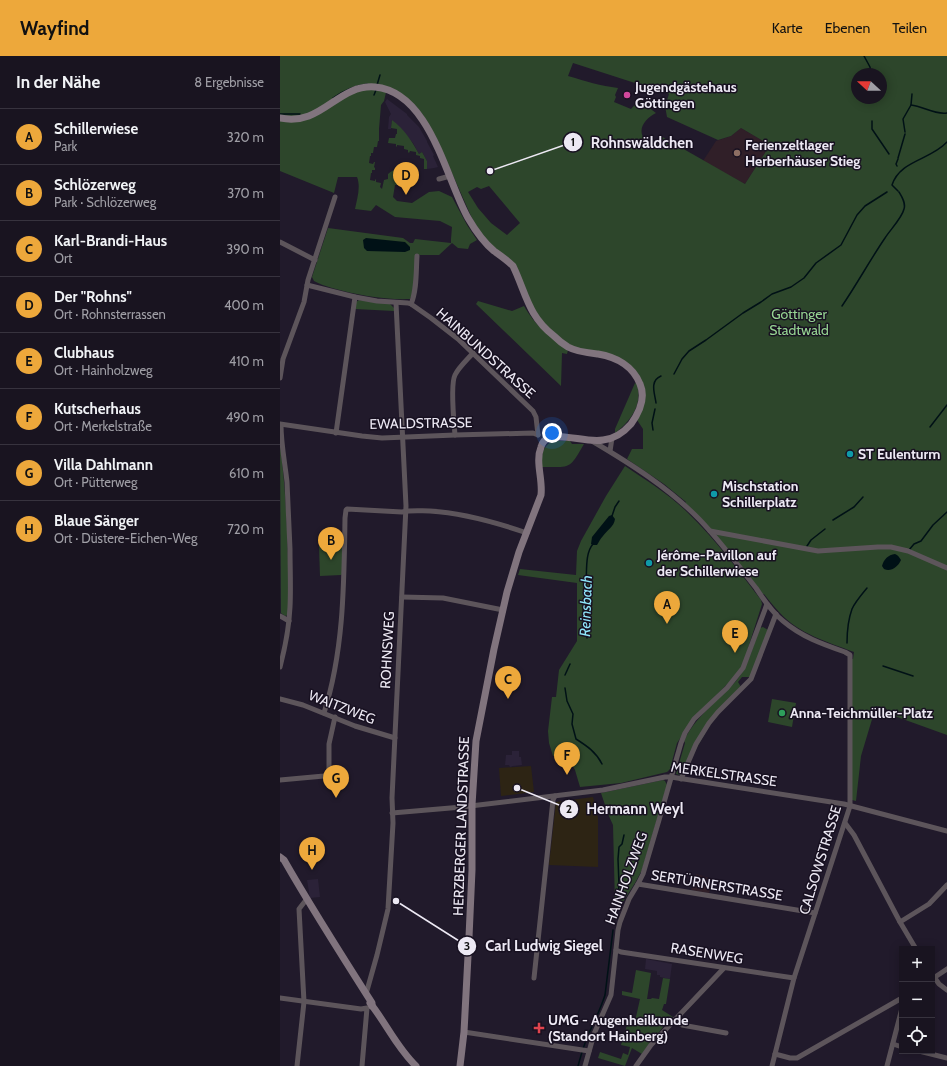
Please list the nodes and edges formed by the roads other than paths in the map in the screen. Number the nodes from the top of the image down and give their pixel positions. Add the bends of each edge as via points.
1 (280, 118) edge
2 (450, 176) junction
3 (439, 179) dead end
4 (335, 197) dead end
5 (280, 242) edge
6 (418, 256) dead end
7 (314, 260) junction
8 (307, 285) junction
9 (355, 298) junction
10 (396, 303) junction
11 (411, 304) junction
12 (473, 353) junction
13 (282, 359) edge
14 (280, 378) edge
15 (281, 424) edge
16 (336, 433) junction
17 (455, 434) junction
18 (538, 435) junction
19 (402, 437) junction
20 (612, 438) junction
21 (544, 441) junction
22 (592, 441) junction
23 (610, 451) junction
24 (406, 511) junction
25 (710, 531) junction
26 (526, 533) junction
27 (947, 568) edge
28 (402, 597) junction
29 (767, 604) junction
30 (503, 610) junction
31 (776, 614) junction
32 (280, 616) edge
33 (289, 621) junction
34 (280, 667) edge
35 (280, 699) edge
36 (324, 713) junction
37 (335, 717) junction
38 (395, 738) junction
39 (672, 777) junction
40 (681, 778) junction
41 (280, 780) edge
42 (555, 796) junction
43 (472, 805) junction
44 (850, 806) junction
45 (392, 813) junction
46 (845, 823) junction
47 (947, 831) edge
48 (280, 857) edge
49 (638, 884) junction
50 (947, 887) edge
51 (306, 900) junction
52 (815, 913) junction
53 (900, 922) junction
54 (914, 946) edge
55 (616, 950) junction
56 (724, 968) junction
57 (947, 969) edge
58 (935, 976) edge
59 (534, 978) dead end
60 (794, 978) junction
61 (935, 979) edge
62 (947, 990) edge
63 (366, 994) junction
64 (280, 998) edge
65 (899, 1000) edge
66 (304, 1002) junction
67 (369, 1007) junction
68 (900, 1018) edge
69 (674, 1020) junction
70 (464, 1032) junction
71 (726, 1033) dead end
72 (893, 1044) junction
73 (899, 1046) edge
74 (585, 1050) junction
75 (775, 1054) junction
76 (931, 1054) edge
77 (947, 1058) edge
78 (298, 1066) edge
79 (362, 1066) edge
80 (416, 1066) edge
81 (460, 1066) edge
82 (585, 1066) edge
83 (636, 1066) edge
84 (772, 1066) edge
85 (887, 1066) edge

1 - 2 street via 294,120 307,117 349,92 361,88 385,89 403,99 420,116
2 - 3 street
2 - 20 street via 468,217 482,239 513,266 528,304 542,325 568,347 617,360 628,366 636,376 643,394 639,410 626,429
4 - 7 street
5 - 7 street
6 - 11 street
7 - 8 street
8 - 9 street
8 - 13 street via 304,302
9 - 10 street
9 - 16 street
10 - 11 street
10 - 19 street, ROHNSWEG
11 - 12 street, HAINBUNDSTRASSE
12 - 17 street via 454,379
12 - 18 street, HAINBUNDSTRASSE via 533,411
13 - 14 street
15 - 16 street, EWALDSTRASSE
15 - 33 street via 289,527
16 - 19 street, EWALDSTRASSE via 382,438
17 - 18 street, EWALDSTRASSE
17 - 19 street, EWALDSTRASSE
18 - 21 street
19 - 24 street, ROHNSWEG
20 - 22 street
20 - 23 street
21 - 22 street via 555,438
21 - 26 street, HERZBERGER LANDSTRASSE via 539,456 541,495
22 - 23 street, CALSOWSTRASSE
23 - 25 street, CALSOWSTRASSE via 666,490
24 - 26 street via 461,515
24 - 28 street, ROHNSWEG
24 - 36 street via 346,510 342,621 332,684
25 - 27 street via 818,551 891,548 908,551
25 - 29 street, CALSOWSTRASSE
26 - 30 street, HERZBERGER LANDSTRASSE
28 - 30 street via 444,598
28 - 38 street, ROHNSWEG
29 - 31 street, CALSOWSTRASSE
29 - 39 street, HAINHOLZWEG via 743,668 688,729 681,743
30 - 43 street, HERZBERGER LANDSTRASSE via 476,737
31 - 40 street via 751,679 709,723 696,744
31 - 44 street, CALSOWSTRASSE via 808,638 850,655
32 - 33 street
33 - 34 street
35 - 36 street, WAITZWEG
36 - 37 street, WAITZWEG
37 - 38 street, WAITZWEG
37 - 41 street via 329,744 327,774
38 - 45 street, ROHNSWEG
39 - 40 street, MERKELSTRASSE
39 - 42 street, MERKELSTRASSE
39 - 49 street, HAINHOLZWEG
40 - 44 street, MERKELSTRASSE
42 - 43 street, MERKELSTRASSE
42 - 59 street
43 - 45 street, MERKELSTRASSE
43 - 70 street, HERZBERGER LANDSTRASSE via 472,870
44 - 46 street, CALSOWSTRASSE
44 - 47 street, MERKELSTRASSE
45 - 63 street, ROHNSWEG via 388,909
46 - 52 street, CALSOWSTRASSE
46 - 53 street
48 - 51 street
49 - 52 street, SERTÜRNERSTRASSE
49 - 55 street, HAINHOLZWEG via 625,908 618,930
50 - 53 street via 929,904
51 - 63 street
51 - 66 street via 299,909
52 - 60 street, CALSOWSTRASSE
53 - 54 street
55 - 56 street, RASENWEG
55 - 74 street, HAINHOLZWEG via 610,999
56 - 60 street, RASENWEG
56 - 69 street
57 - 58 street
60 - 75 street, CALSOWSTRASSE
61 - 62 street
63 - 67 street
64 - 66 street
65 - 75 street via 797,1058
66 - 67 street via 361,1009
66 - 78 street
67 - 79 street
67 - 80 street
68 - 72 street
69 - 71 street via 682,1025
69 - 83 street via 650,1045
70 - 74 street
70 - 81 street, HERZBERGER LANDSTRASSE
72 - 73 street
72 - 85 street
74 - 82 street, HAINHOLZWEG
75 - 84 street, CALSOWSTRASSE
76 - 77 street

